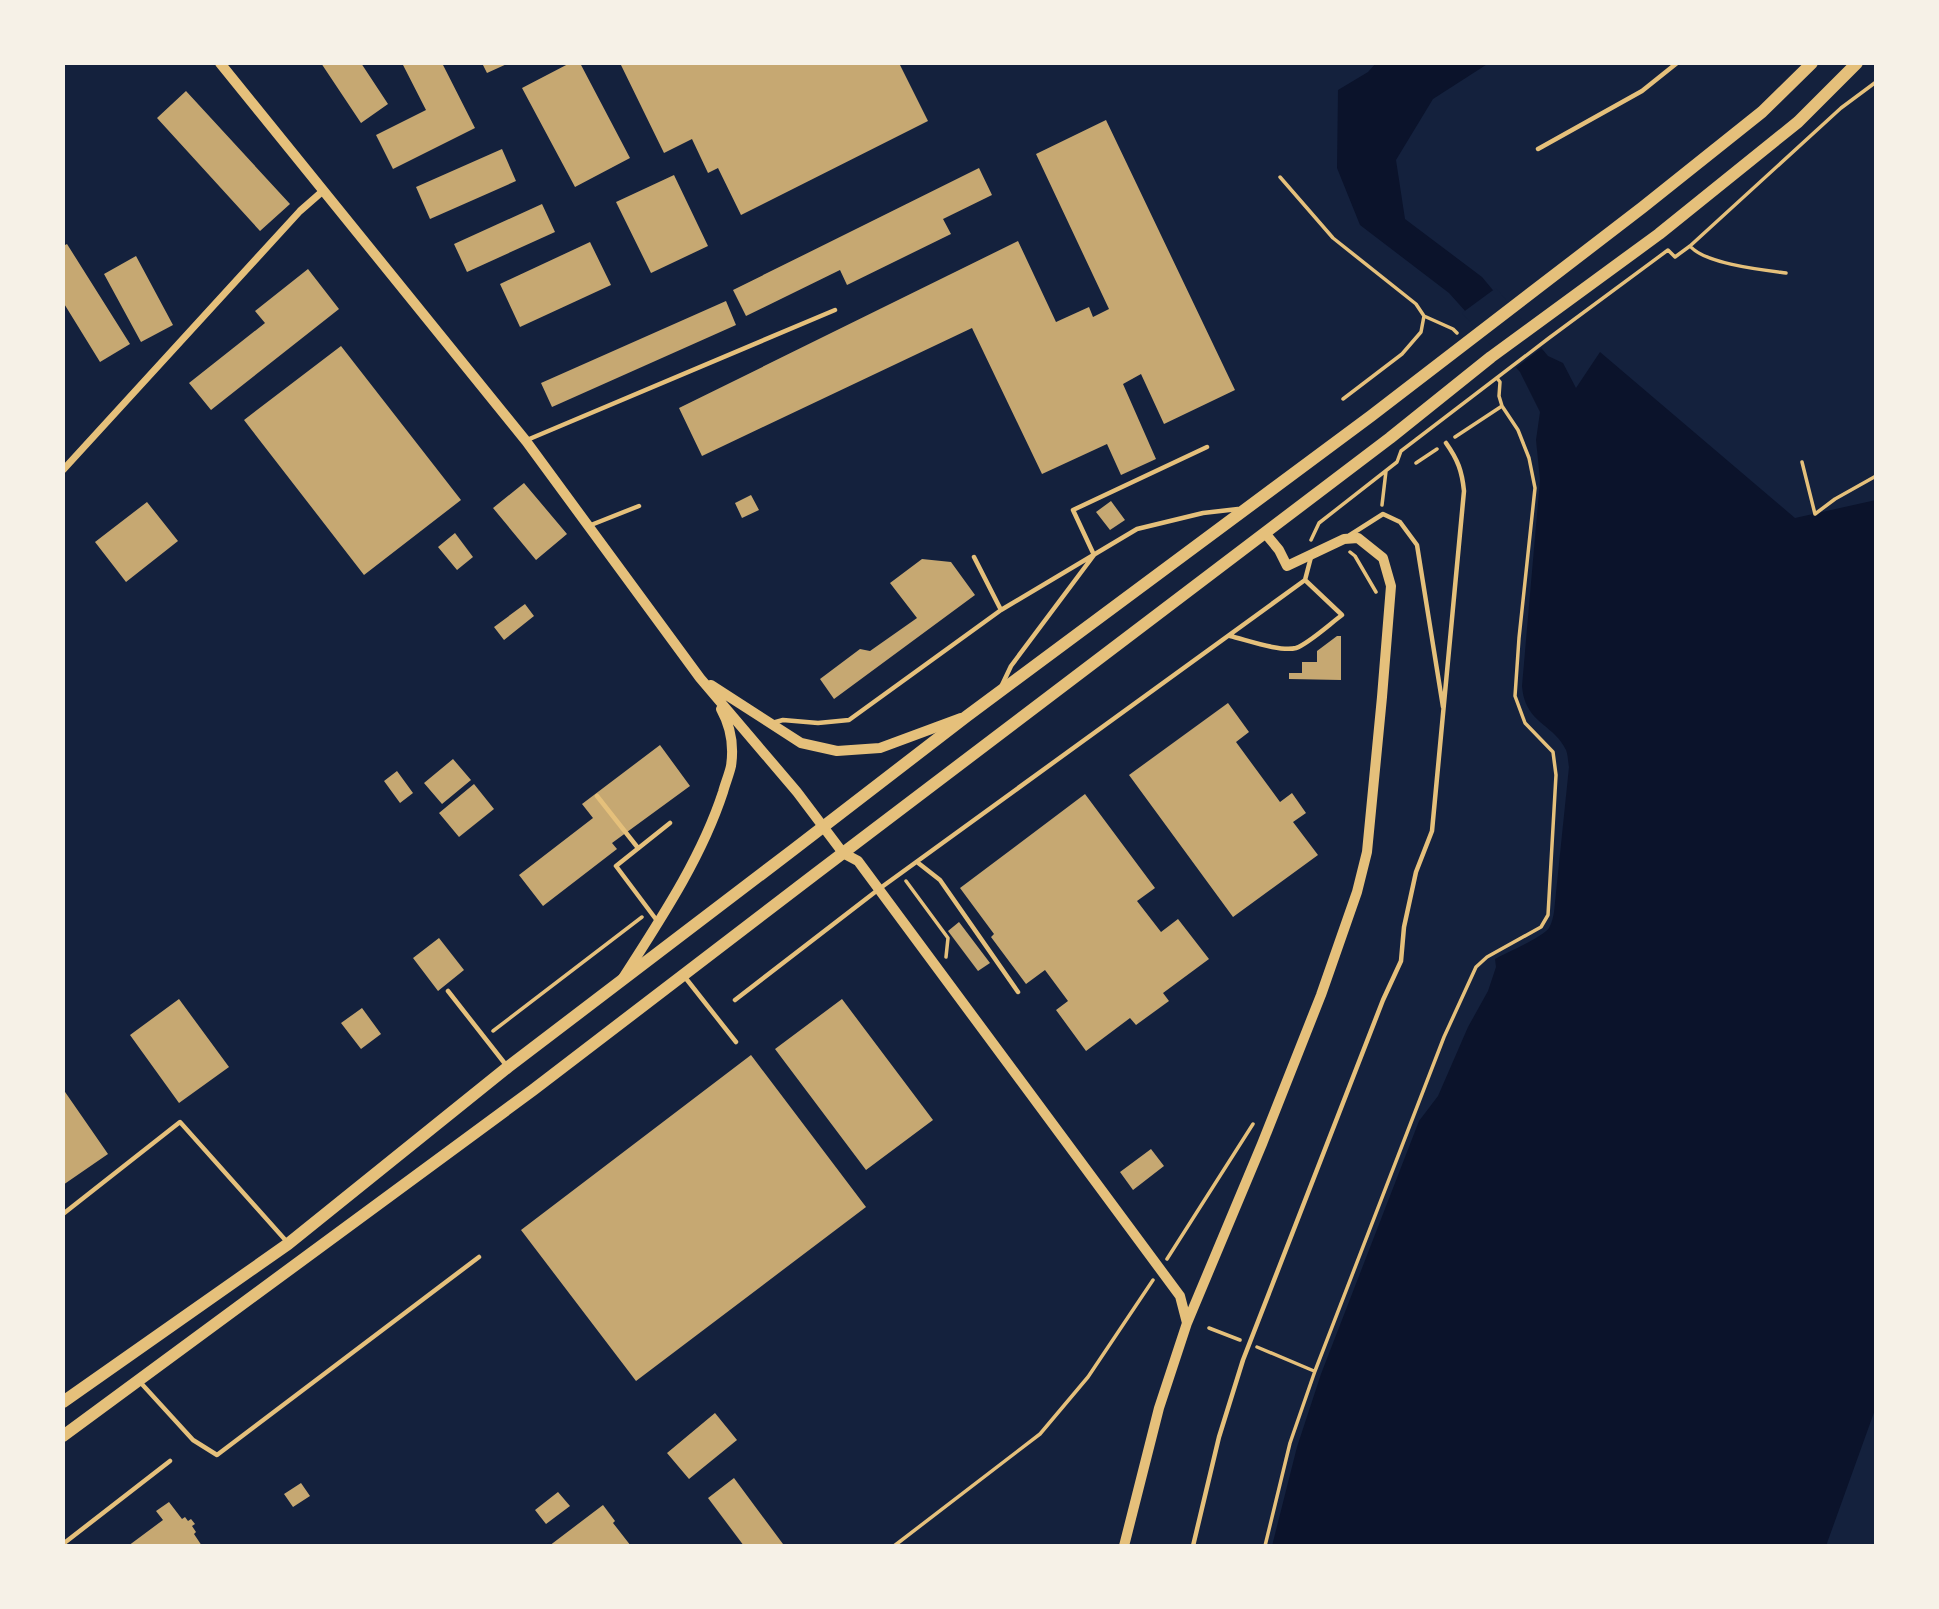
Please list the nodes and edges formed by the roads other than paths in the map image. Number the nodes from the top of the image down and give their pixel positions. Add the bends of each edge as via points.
1 (220, 63) edge
2 (1676, 63) edge
3 (1812, 63) edge
4 (1857, 63) edge
5 (1538, 149) dead end
6 (324, 190) junction
7 (835, 310) dead end
8 (526, 441) junction
9 (1446, 443) road end
10 (1207, 447) dead end
11 (63, 470) edge
12 (639, 506) dead end
13 (1246, 508) junction
14 (589, 526) junction
15 (1265, 533) junction
16 (1346, 544) junction
17 (1094, 555) junction
18 (1311, 556) junction
19 (974, 557) dead end
20 (1305, 580) junction
21 (1001, 610) junction
22 (1229, 636) junction
23 (700, 678) junction
24 (998, 692) junction
25 (1444, 715) junction
26 (967, 716) junction
27 (771, 723) junction
28 (597, 796) dead end
29 (670, 823) dead end
30 (822, 826) junction
31 (638, 848) junction
32 (843, 852) junction
33 (918, 862) junction
34 (879, 889) junction
35 (658, 923) junction
36 (684, 976) junction
37 (621, 980) junction
38 (448, 992) dead end
39 (1018, 992) dead end
40 (735, 1000) dead end
41 (736, 1042) dead end
42 (508, 1067) junction
43 (63, 1214) edge
44 (288, 1244) junction
45 (479, 1257) dead end
46 (1187, 1323) junction
47 (139, 1381) junction
48 (63, 1402) edge
49 (63, 1436) edge
50 (170, 1461) dead end
51 (63, 1544) edge
52 (1124, 1546) edge
53 (1193, 1546) edge

1 - 6 street
2 - 5 lane via 1642,91
3 - 13 main road via 1762,113 1643,207
4 - 15 main road via 1798,122 1659,234 1491,357
6 - 8 street
6 - 11 street
7 - 8 lane
8 - 14 street
9 - 25 lane via 1462,473 1464,491
10 - 17 lane via 1073,510
12 - 14 lane
13 - 17 lane via 1137,529
13 - 24 main road
14 - 23 street
15 - 18 street via 1287,566
15 - 32 main road
16 - 18 street
16 - 25 lane via 1383,514 1400,522 1417,545
16 - 46 street via 1358,538 1382,558 1391,586 1367,852 1321,995
17 - 21 lane
17 - 24 lane via 1011,666
18 - 20 lane
19 - 21 lane
20 - 22 lane
20 - 22 lane via 1342,615 1294,649
21 - 27 lane via 849,720
22 - 33 lane
23 - 27 street
23 - 30 street
23 - 35 street via 723,712 732,737 731,767 696,857
24 - 26 main road
25 - 53 lane via 1432,831 1416,872 1401,961 1243,1360
26 - 27 street via 880,748 837,751 801,744
26 - 30 main road
28 - 31 lane
29 - 31 lane
30 - 32 street
30 - 37 main road
31 - 35 lane via 616,866
32 - 34 street via 858,861
32 - 36 main road
33 - 34 lane
33 - 39 lane via 940,880
34 - 40 lane
34 - 46 street via 1180,1296
35 - 37 street
36 - 41 lane
36 - 47 main road
37 - 42 main road
38 - 42 lane
42 - 44 main road
43 - 44 lane via 180,1122
44 - 48 main road
45 - 47 lane via 217,1455 193,1440
46 - 52 street via 1159,1409
47 - 49 main road
50 - 51 lane

